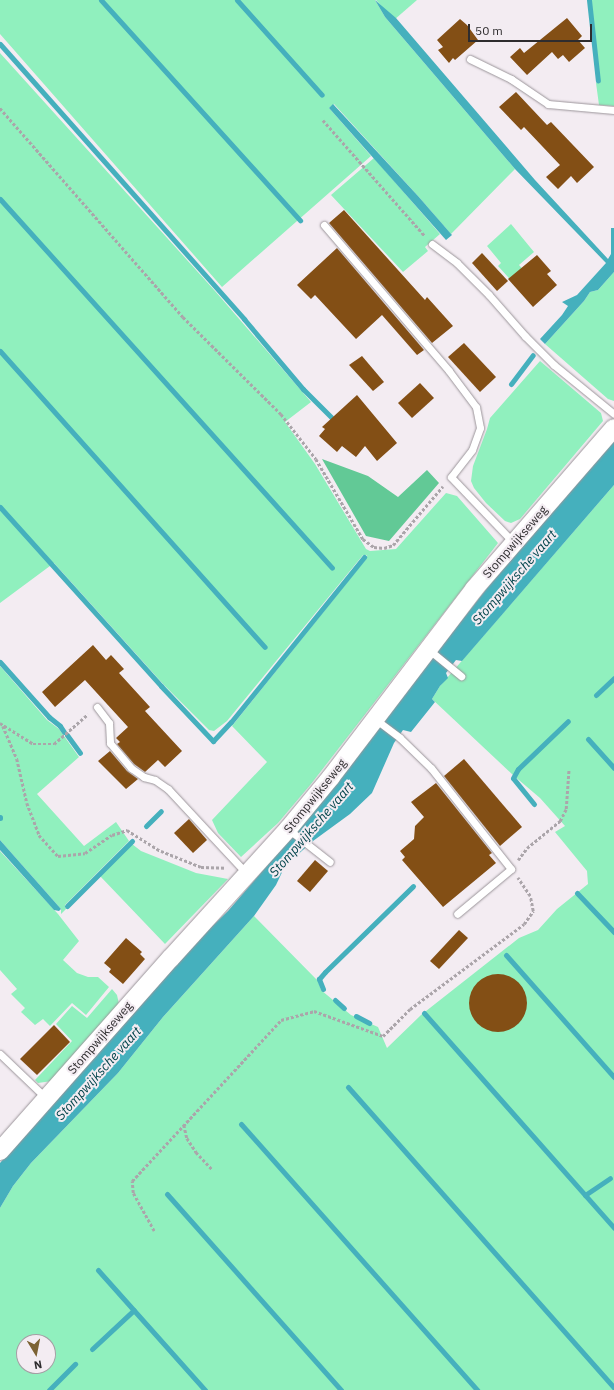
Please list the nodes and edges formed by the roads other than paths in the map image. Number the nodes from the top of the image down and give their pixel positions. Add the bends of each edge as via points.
1 (470, 59) dead end
2 (614, 110) edge
3 (324, 225) dead end
4 (432, 244) road end
5 (614, 414) edge
6 (614, 428) edge
7 (514, 543) junction
8 (431, 651) junction
9 (461, 676) dead end
10 (96, 707) road end
11 (377, 720) junction
12 (290, 831) junction
13 (330, 862) dead end
14 (248, 875) junction
15 (457, 914) dead end
16 (0, 1054) edge
17 (46, 1099) junction
18 (0, 1151) edge

1 - 2 lane via 511,79 548,104
3 - 7 lane via 450,371 476,407 480,428 472,450 451,477
4 - 5 lane via 479,284 554,365
6 - 7 street, Stompwijkseweg
7 - 8 street, Stompwijkseweg via 474,589
8 - 9 lane
8 - 11 street, Stompwijkseweg
10 - 14 lane via 109,723 110,743 131,768 168,788
11 - 12 street, Stompwijkseweg
11 - 15 lane via 431,768 511,869
12 - 13 lane
12 - 14 street, Stompwijkseweg
14 - 17 street, Stompwijkseweg
16 - 17 lane
17 - 18 street, Stompwijkseweg

